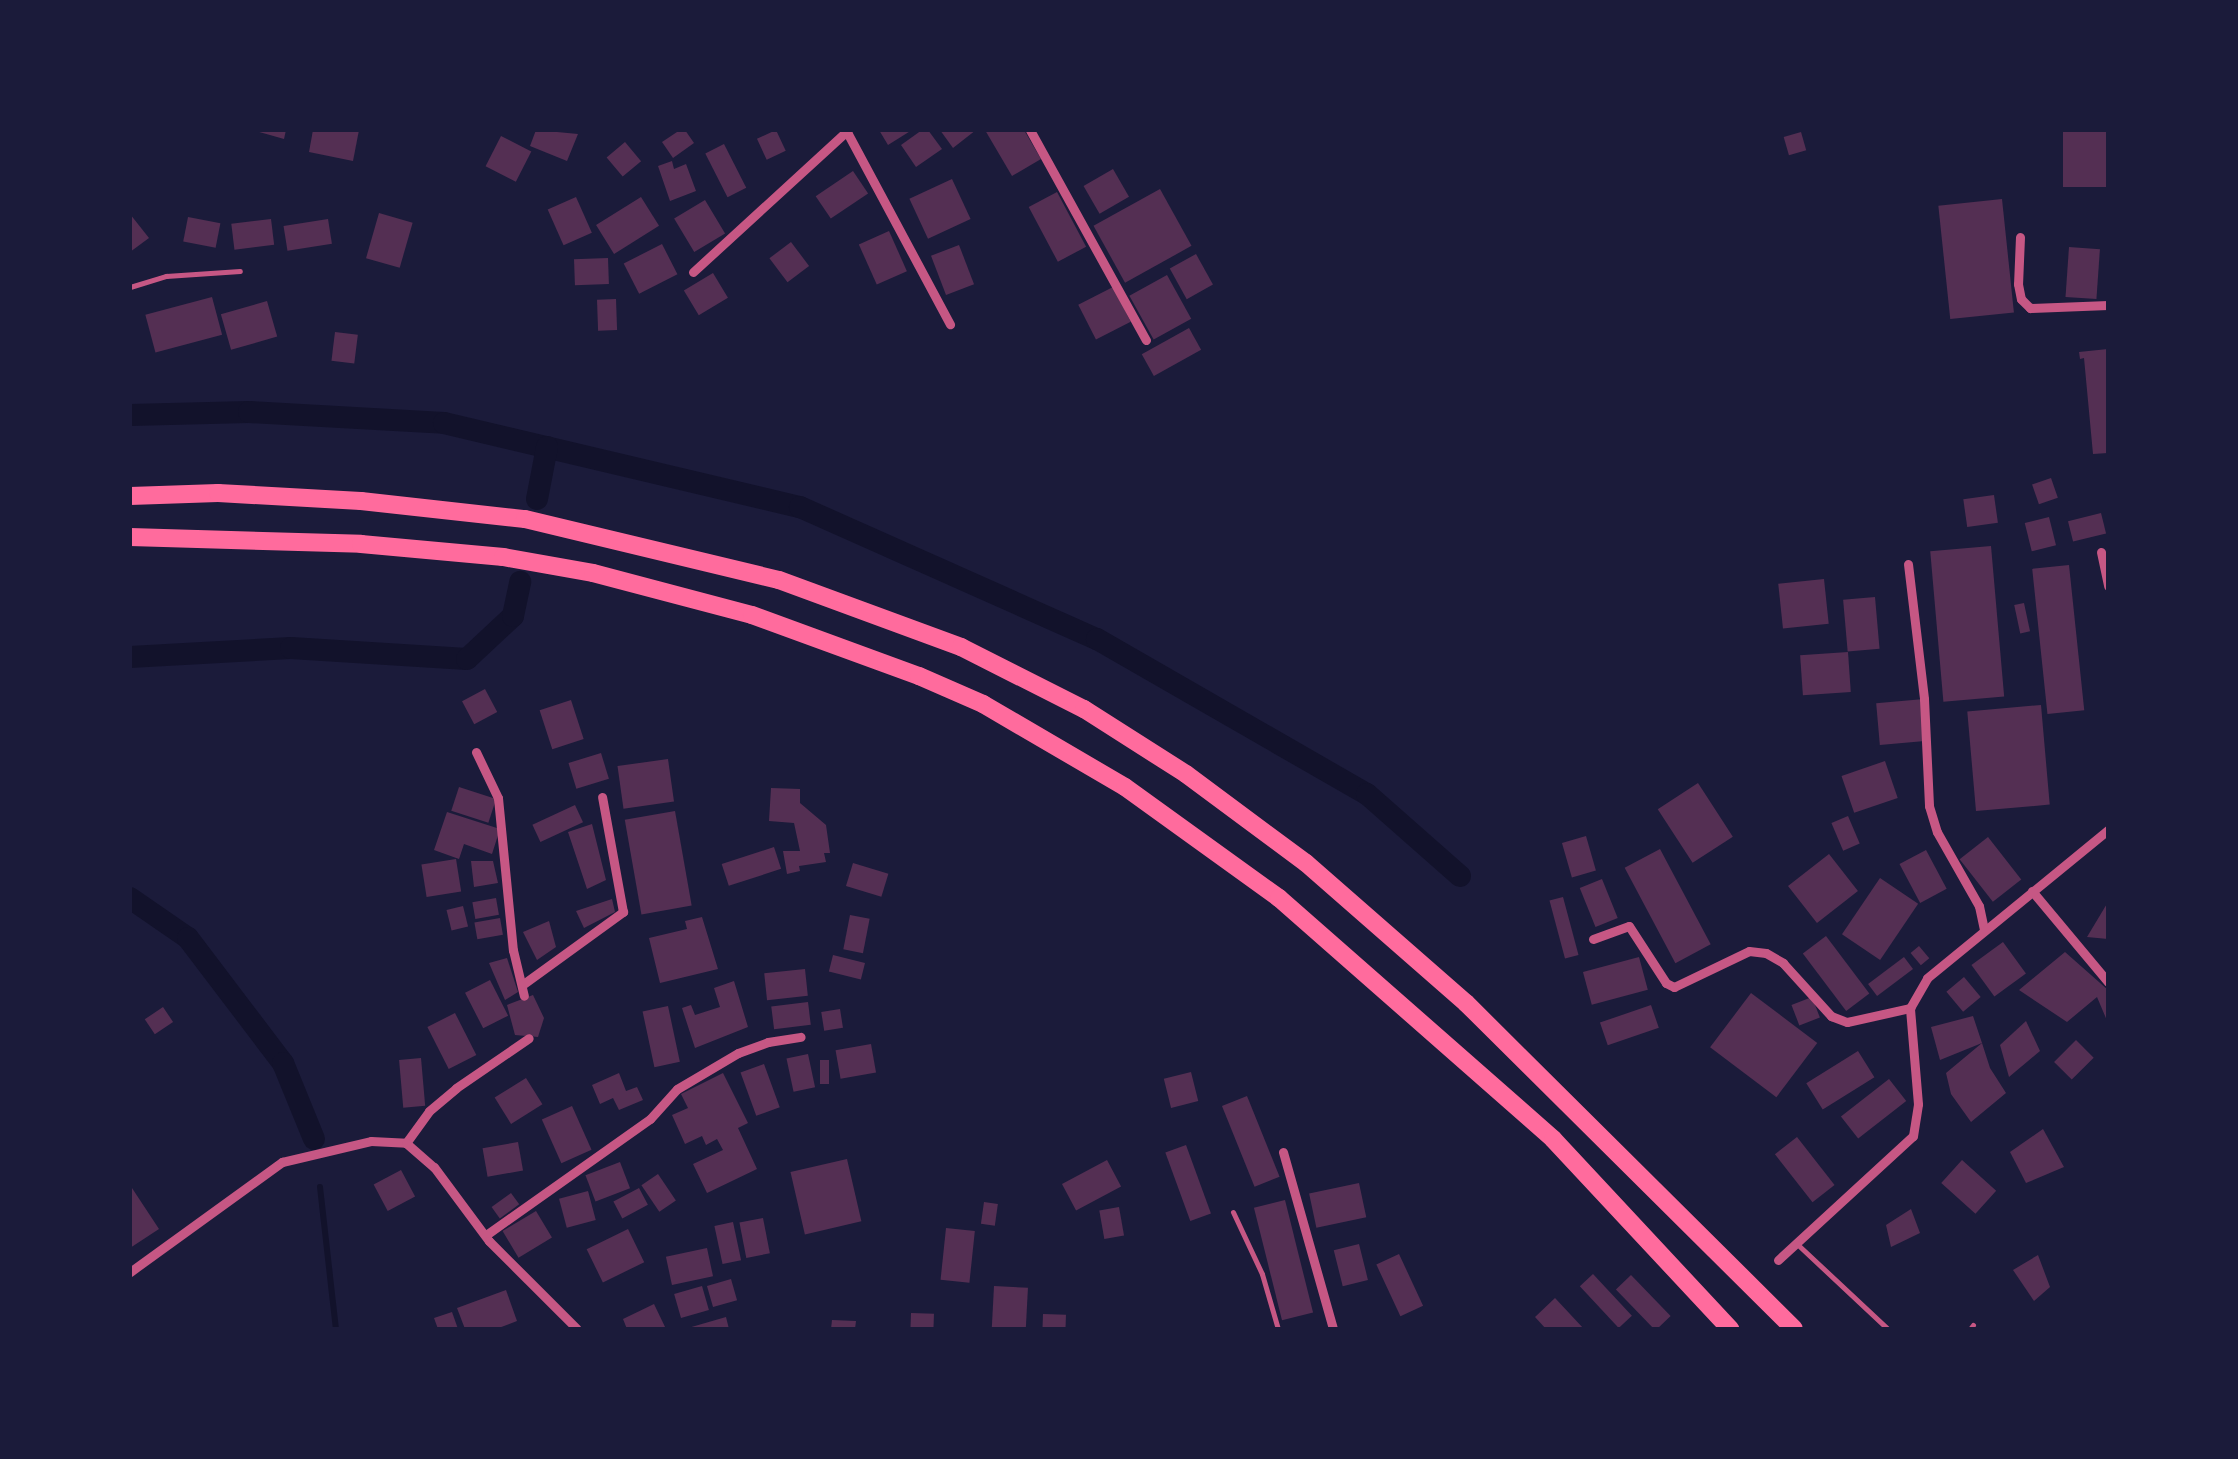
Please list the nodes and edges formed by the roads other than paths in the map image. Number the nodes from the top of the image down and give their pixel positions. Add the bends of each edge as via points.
1 (1030, 130) edge
2 (848, 132) edge
3 (2020, 236) dead end
4 (240, 270) dead end
5 (692, 272) dead end
6 (130, 287) edge
7 (2108, 305) edge
8 (950, 324) dead end
9 (1146, 340) dead end
10 (130, 496) edge
11 (130, 537) edge
12 (2101, 552) dead end
13 (1908, 564) dead end
14 (2108, 586) edge
15 (476, 752) dead end
16 (602, 796) dead end
17 (2108, 830) edge
18 (2032, 891) junction
19 (1984, 930) junction
20 (1593, 939) dead end
21 (2108, 982) edge
22 (1910, 1008) junction
23 (800, 1036) dead end
24 (529, 1038) dead end
25 (406, 1142) junction
26 (1284, 1152) dead end
27 (1234, 1212) dead end
28 (486, 1235) junction
29 (1796, 1243) junction
30 (1778, 1260) dead end
31 (130, 1272) edge
32 (1792, 1327) edge
33 (577, 1329) edge
34 (1278, 1329) edge
35 (1333, 1329) edge
36 (1730, 1329) edge
37 (1888, 1329) edge

1 - 9 street
2 - 5 street
2 - 8 street
3 - 7 street via 2018,284 2030,308
4 - 6 lane via 166,276
10 - 32 highway via 361,501 525,519 779,580 961,647 1084,709 1306,863 1466,1003
11 - 36 highway via 361,544 593,573 823,639 983,704 1125,787 1278,898 1553,1139
12 - 14 street
13 - 19 street via 1929,806
15 - 16 street via 498,798 500,856 523,991 623,912
17 - 18 street
18 - 19 street
18 - 21 street
19 - 22 street via 1927,978
20 - 22 street via 1629,926 1674,987 1749,952 1766,953 1831,1016 1847,1022
22 - 29 street via 1918,1104 1913,1136
23 - 28 street via 738,1054 677,1089 650,1119
24 - 25 street via 456,1088
25 - 28 street
25 - 31 street via 370,1141 282,1162
26 - 35 street
27 - 34 lane
28 - 33 street
29 - 30 street
29 - 37 lane

